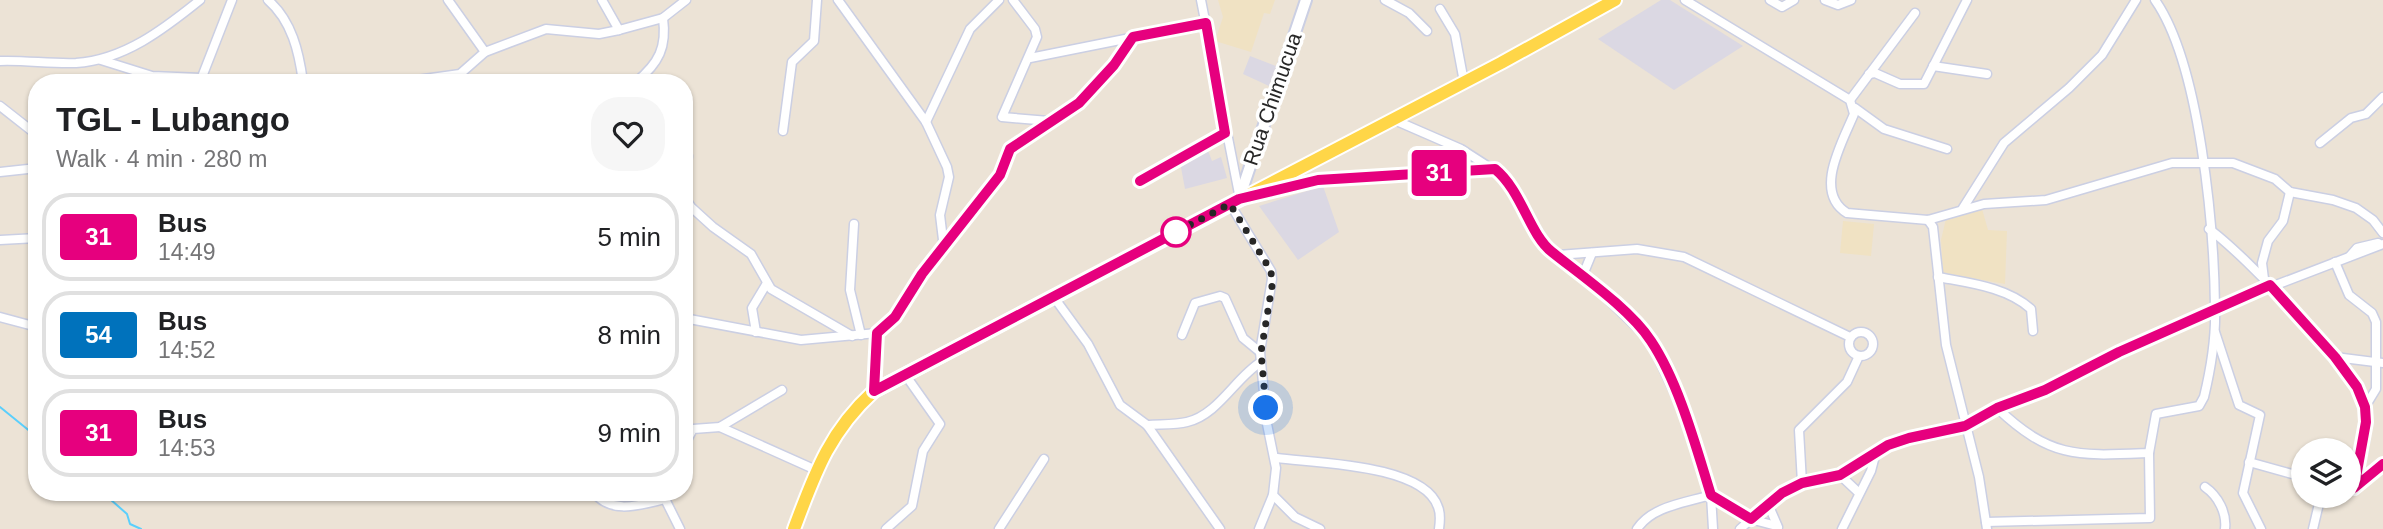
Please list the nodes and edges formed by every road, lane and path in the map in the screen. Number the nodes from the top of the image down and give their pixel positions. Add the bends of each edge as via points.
1 (200, 0) edge
2 (232, 0) edge
3 (268, 0) edge
4 (448, 0) edge
5 (602, 0) edge
6 (686, 0) edge
7 (817, 0) edge
8 (838, 0) edge
9 (999, 0) edge
10 (1013, 0) edge
11 (1201, 0) edge
12 (1306, 0) edge
13 (1385, 0) edge
14 (1615, 0) edge
15 (1685, 0) edge
16 (1770, 0) edge
17 (1794, 0) edge
18 (1825, 0) edge
19 (1851, 0) edge
20 (1968, 0) edge
21 (2136, 0) edge
22 (2155, 0) edge
23 (1440, 9) dead end
24 (1914, 13) dead end
25 (663, 18) junction
26 (1206, 23) junction
27 (619, 30) junction
28 (1427, 31) dead end
29 (1133, 37) junction
30 (485, 52) junction
31 (1030, 58) junction
32 (101, 60) junction
33 (0, 61) edge
34 (1933, 66) junction
35 (146, 74) edge
36 (203, 74) edge
37 (302, 74) edge
38 (464, 74) edge
39 (644, 74) edge
40 (1869, 74) junction
41 (1987, 74) dead end
42 (1464, 82) junction
43 (2383, 97) edge
44 (1852, 104) junction
45 (0, 106) edge
46 (1392, 120) junction
47 (1049, 121) junction
48 (926, 122) junction
49 (28, 128) edge
50 (783, 131) dead end
51 (1225, 133) junction
52 (2320, 143) dead end
53 (1947, 149) dead end
54 (2203, 163) junction
55 (28, 169) edge
56 (1495, 169) junction
57 (0, 172) edge
58 (1140, 181) dead end
59 (2290, 192) junction
60 (1234, 201) junction
61 (1964, 208) junction
62 (693, 209) edge
63 (1928, 220) junction
64 (854, 224) dead end
65 (2209, 229) junction
66 (2383, 233) edge
67 (28, 238) edge
68 (0, 240) edge
69 (2383, 244) edge
70 (944, 248) junction
71 (1592, 253) junction
72 (1558, 255) junction
73 (2262, 262) junction
74 (2335, 262) junction
75 (2256, 272) junction
76 (1583, 275) junction
77 (1938, 277) junction
78 (2267, 282) junction
79 (768, 283) junction
80 (1053, 296) junction
81 (2216, 308) junction
82 (0, 317) edge
83 (693, 320) edge
84 (28, 325) edge
85 (2214, 330) junction
86 (2033, 331) dead end
87 (756, 332) junction
88 (877, 333) junction
89 (1182, 335) dead end
90 (857, 336) junction
91 (1850, 337) junction
92 (1859, 356) junction
93 (1261, 357) junction
94 (2335, 357) junction
95 (2380, 363) edge
96 (904, 373) junction
97 (782, 390) dead end
98 (874, 391) junction
99 (2365, 407) junction
100 (1997, 408) junction
101 (1147, 425) junction
102 (720, 426) junction
103 (1965, 426) junction
104 (693, 429) edge
105 (2361, 451) edge
106 (1876, 452) junction
107 (2148, 453) junction
108 (1277, 458) junction
109 (1044, 459) dead end
110 (2249, 462) junction
111 (2383, 464) edge
112 (816, 470) junction
113 (2291, 474) edge
114 (1840, 475) junction
115 (2361, 481) edge
116 (1802, 483) junction
117 (2205, 486) dead end
118 (1858, 492) junction
119 (1273, 495) junction
120 (1711, 495) junction
121 (600, 501) edge
122 (640, 501) edge
123 (668, 501) edge
124 (1768, 504) junction
125 (2318, 508) edge
126 (1751, 519) junction
127 (1986, 526) edge
128 (1778, 527) edge
129 (680, 529) edge
130 (794, 529) edge
131 (886, 529) edge
132 (999, 529) edge
133 (1220, 529) edge
134 (1259, 529) edge
135 (1320, 529) edge
136 (1439, 529) edge
137 (1637, 529) edge
138 (1713, 529) edge
139 (1740, 529) edge
140 (1842, 529) edge
141 (2225, 529) edge
142 (2261, 529) edge
143 (2313, 529) edge

1 - 32 street via 156,34
2 - 36 street
3 - 37 street via 296,44
4 - 30 street
5 - 27 street
6 - 25 street
7 - 50 street via 814,41 792,62
8 - 48 street
9 - 48 street via 970,29
10 - 31 street via 1035,29
11 - 26 street
12 - 60 street, Rua Chimucua
13 - 28 street via 1409,13
14 - 42 main road
15 - 44 street
16 - 17 street via 1782,7
18 - 19 street via 1838,5
20 - 34 street
21 - 61 street via 2102,55 2004,144
22 - 54 street via 2169,20 2180,54
23 - 42 street via 1455,34
24 - 40 street
25 - 27 street
25 - 39 street via 664,48
26 - 29 street
26 - 51 street
27 - 30 street via 599,34 546,29
29 - 31 street
29 - 47 street via 1079,103
30 - 38 street
31 - 47 street via 1021,67 1002,117
32 - 33 street
32 - 35 street
34 - 40 street via 1924,85 1900,84
34 - 41 street
40 - 44 street
42 - 46 main road
43 - 52 street via 2366,114 2351,118
44 - 53 street via 1884,129
44 - 63 street via 1831,185 1837,207 1860,215
45 - 49 street
46 - 56 street
46 - 60 main road
47 - 70 street via 1010,149 1000,175
48 - 70 street via 949,177 940,215
51 - 58 street
51 - 60 street
54 - 59 street via 2233,163 2275,179
54 - 61 street via 2172,163 2046,200
54 - 65 street
55 - 57 street
56 - 60 street via 1318,180
56 - 72 street
59 - 66 street via 2356,208
59 - 73 street via 2283,221 2270,236
60 - 80 main road
60 - 93 street via 1271,271
61 - 63 street
62 - 79 street via 751,254
63 - 77 street via 1933,227
64 - 90 street via 849,282
65 - 75 street
65 - 81 street
67 - 68 street
69 - 74 street via 2357,248 2348,259
70 - 88 street via 895,317
71 - 72 street
71 - 76 street
71 - 91 street via 1637,249 1684,257
72 - 76 street
73 - 75 street
73 - 78 street
74 - 78 street
74 - 95 street via 2349,295 2372,313
75 - 78 street
76 - 120 street via 1650,340 1690,428
77 - 86 street via 1978,285 2023,302 2031,309
77 - 103 street via 1946,345
78 - 81 street
78 - 94 street
79 - 87 street via 752,308
79 - 90 street via 779,294
80 - 96 main road
80 - 101 street via 1088,344 1120,405
81 - 85 street
81 - 100 street via 2045,390
82 - 84 street
83 - 87 street
85 - 107 street via 2209,375 2199,406 2155,414
85 - 110 street via 2239,405 2260,415
87 - 90 street via 801,340
88 - 90 street
88 - 98 street
89 - 93 street via 1195,303 1220,296 1243,338
91 - 92 street via 1850,349
91 - 92 street via 1861,331 1871,337 1870,352
92 - 116 street via 1847,382 1799,430
93 - 101 street via 1200,416 1188,422
93 - 108 street via 1267,424
94 - 95 street
94 - 99 street
95 - 99 street via 2376,389
96 - 98 main road
96 - 131 street via 940,424 923,451 912,506
97 - 102 street
98 - 112 main road via 844,421
99 - 105 street
100 - 103 street
100 - 107 street via 2019,429 2055,449
101 - 133 street
102 - 104 street
102 - 112 street
103 - 106 street via 1909,438
103 - 127 street
106 - 114 street
106 - 118 street
107 - 127 street via 2151,514 2147,520
108 - 119 street
108 - 136 street via 1401,476 1428,492 1438,505
109 - 132 street
110 - 113 street
110 - 142 street via 2243,493
111 - 115 street
112 - 130 main road
114 - 116 street
114 - 118 street
116 - 124 street
117 - 141 street via 2221,507
118 - 140 street
119 - 134 street
119 - 135 street via 1295,517
120 - 126 street
120 - 137 street via 1656,511
120 - 138 street
121 - 122 street via 613,507
123 - 129 street
124 - 126 street
124 - 128 street
125 - 143 street
126 - 128 street
126 - 139 street

